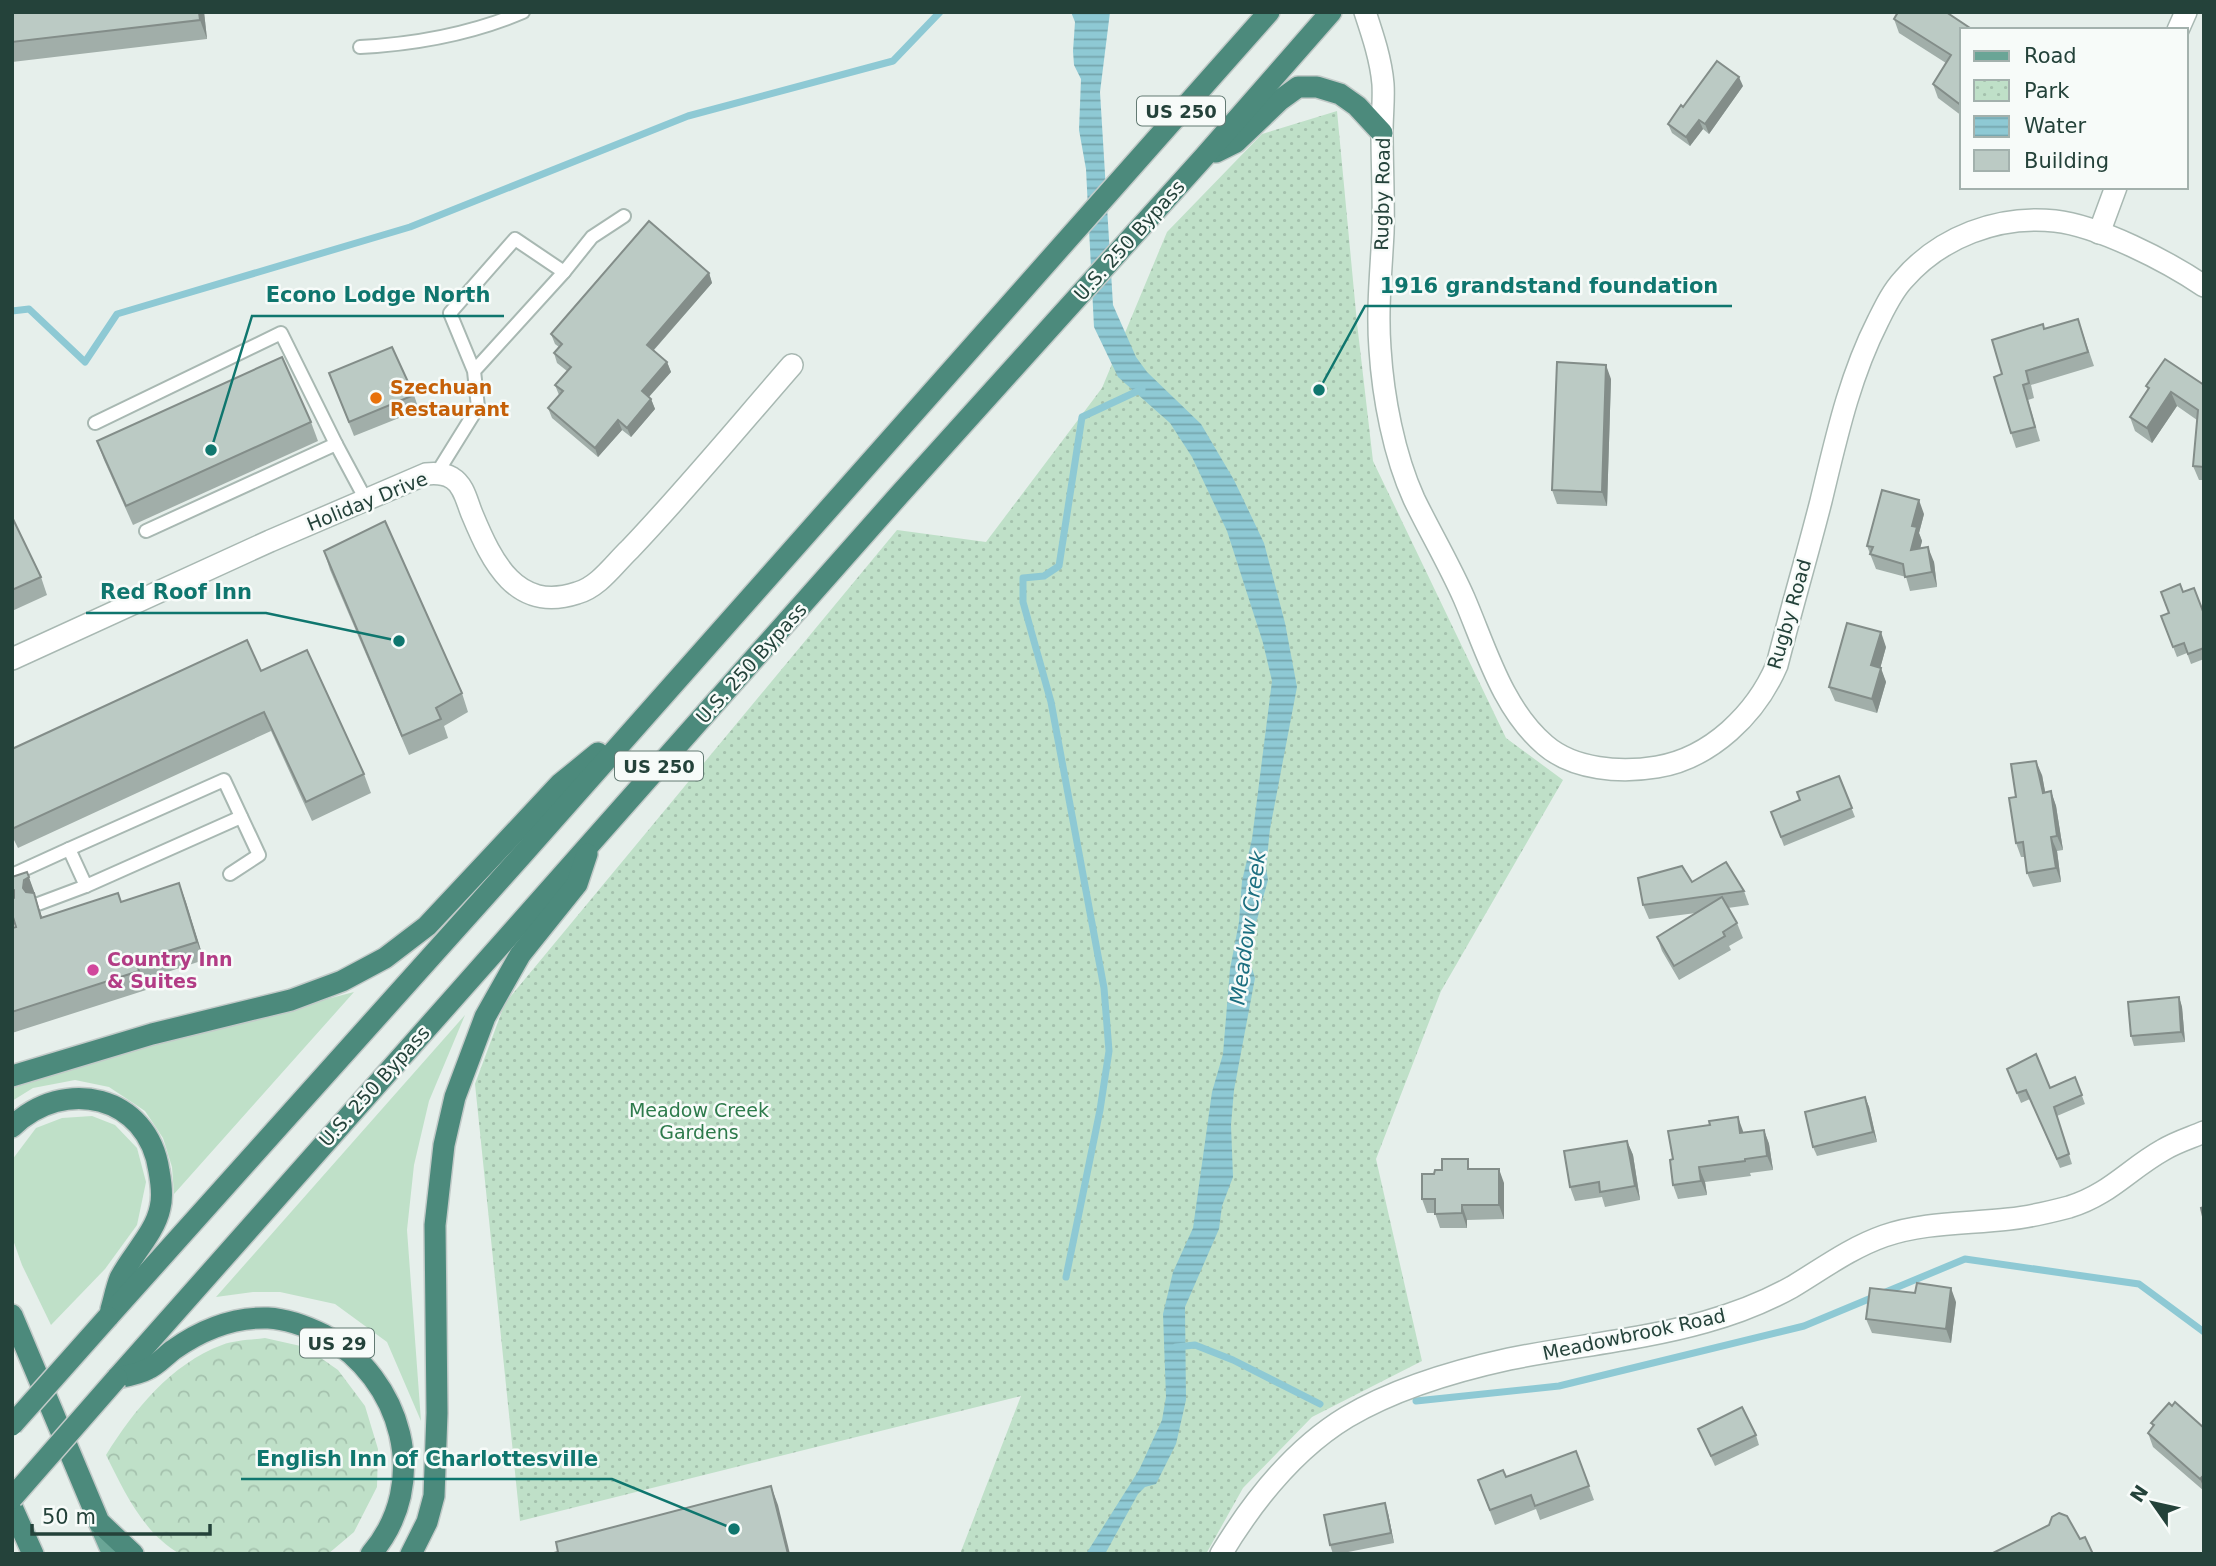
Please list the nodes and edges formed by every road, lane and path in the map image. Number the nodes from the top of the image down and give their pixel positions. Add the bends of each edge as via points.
1 (523, 12) edge
2 (1269, 12) edge
3 (1331, 12) edge
4 (1366, 12) edge
5 (2186, 12) edge
6 (2179, 28) edge
7 (360, 47) dead end
8 (1382, 133) junction
9 (1205, 157) junction
10 (2115, 189) edge
11 (624, 216) dead end
12 (2099, 233) junction
13 (564, 272) junction
14 (2204, 286) edge
15 (792, 365) dead end
16 (474, 371) junction
17 (95, 423) dead end
18 (336, 444) junction
19 (437, 472) junction
20 (366, 500) junction
21 (146, 531) dead end
22 (12, 659) edge
23 (665, 693) junction
24 (241, 817) junction
25 (591, 844) junction
26 (69, 849) junction
27 (230, 874) dead end
28 (12, 875) edge
29 (86, 886) junction
30 (38, 904) edge
31 (12, 1076) edge
32 (12, 1127) edge
33 (2204, 1132) edge
34 (12, 1315) edge
35 (108, 1317) junction
36 (117, 1378) junction
37 (12, 1425) edge
38 (12, 1498) edge
39 (12, 1507) edge
40 (99, 1522) junction
41 (33, 1554) edge
42 (113, 1554) edge
43 (133, 1554) edge
44 (371, 1554) edge
45 (411, 1554) edge
46 (1221, 1554) edge

1 - 7 lane via 446,37
2 - 23 highway, US 250
3 - 9 highway, U.S. 250 Bypass / US 250
4 - 8 street, Rugby Road via 1383,84
5 - 6 street
8 - 9 highway via 1340,94 1298,87 1236,142
8 - 12 street, Rugby Road via 1380,350 1387,404 1413,497 1521,719 1555,752 1610,769 1639,770 1689,757 1715,743 1757,701 1777,665 1848,392 1865,346 1902,280 1929,255 1984,227 2040,220
9 - 25 highway, U.S. 250 Bypass / US 250
10 - 12 street
11 - 13 lane via 592,237
12 - 14 street, Rugby Road
13 - 16 lane
13 - 16 lane via 515,239 450,313
15 - 19 street, Holiday Drive via 598,582 563,598 532,595 512,584 482,537 461,486
16 - 19 lane via 478,407
17 - 18 lane via 281,333
18 - 20 lane
18 - 21 lane
19 - 20 street, Holiday Drive
20 - 22 street, Holiday Drive
23 - 31 highway via 560,784 427,926 385,958 291,1000 152,1034
23 - 35 highway, US 250
24 - 26 lane via 224,780
24 - 27 lane via 259,855
24 - 29 lane
25 - 36 highway, U.S. 250 Bypass / US 250
25 - 45 highway via 577,884 520,955 485,1017 443,1144 435,1225 434,1496 428,1522
26 - 28 lane
26 - 29 lane
29 - 30 lane
32 - 35 highway via 24,1115 52,1101 90,1098 129,1115 153,1149 161,1185 160,1209 120,1278
33 - 46 street, Meadowbrook Road via 2163,1150 2102,1194 2072,1206 2009,1219 1922,1226 1883,1236 1847,1252 1790,1288 1704,1323 1508,1359 1399,1392 1347,1417 1310,1445 1276,1477
34 - 40 highway
35 - 37 highway, US 250, bridge
36 - 38 highway, U.S. 250 Bypass, bridge
36 - 44 highway, US 29 via 149,1369 198,1335 247,1319 292,1321 336,1342 376,1380 392,1406 400,1435 401,1495 391,1523
39 - 41 highway
40 - 42 main road
40 - 43 highway

